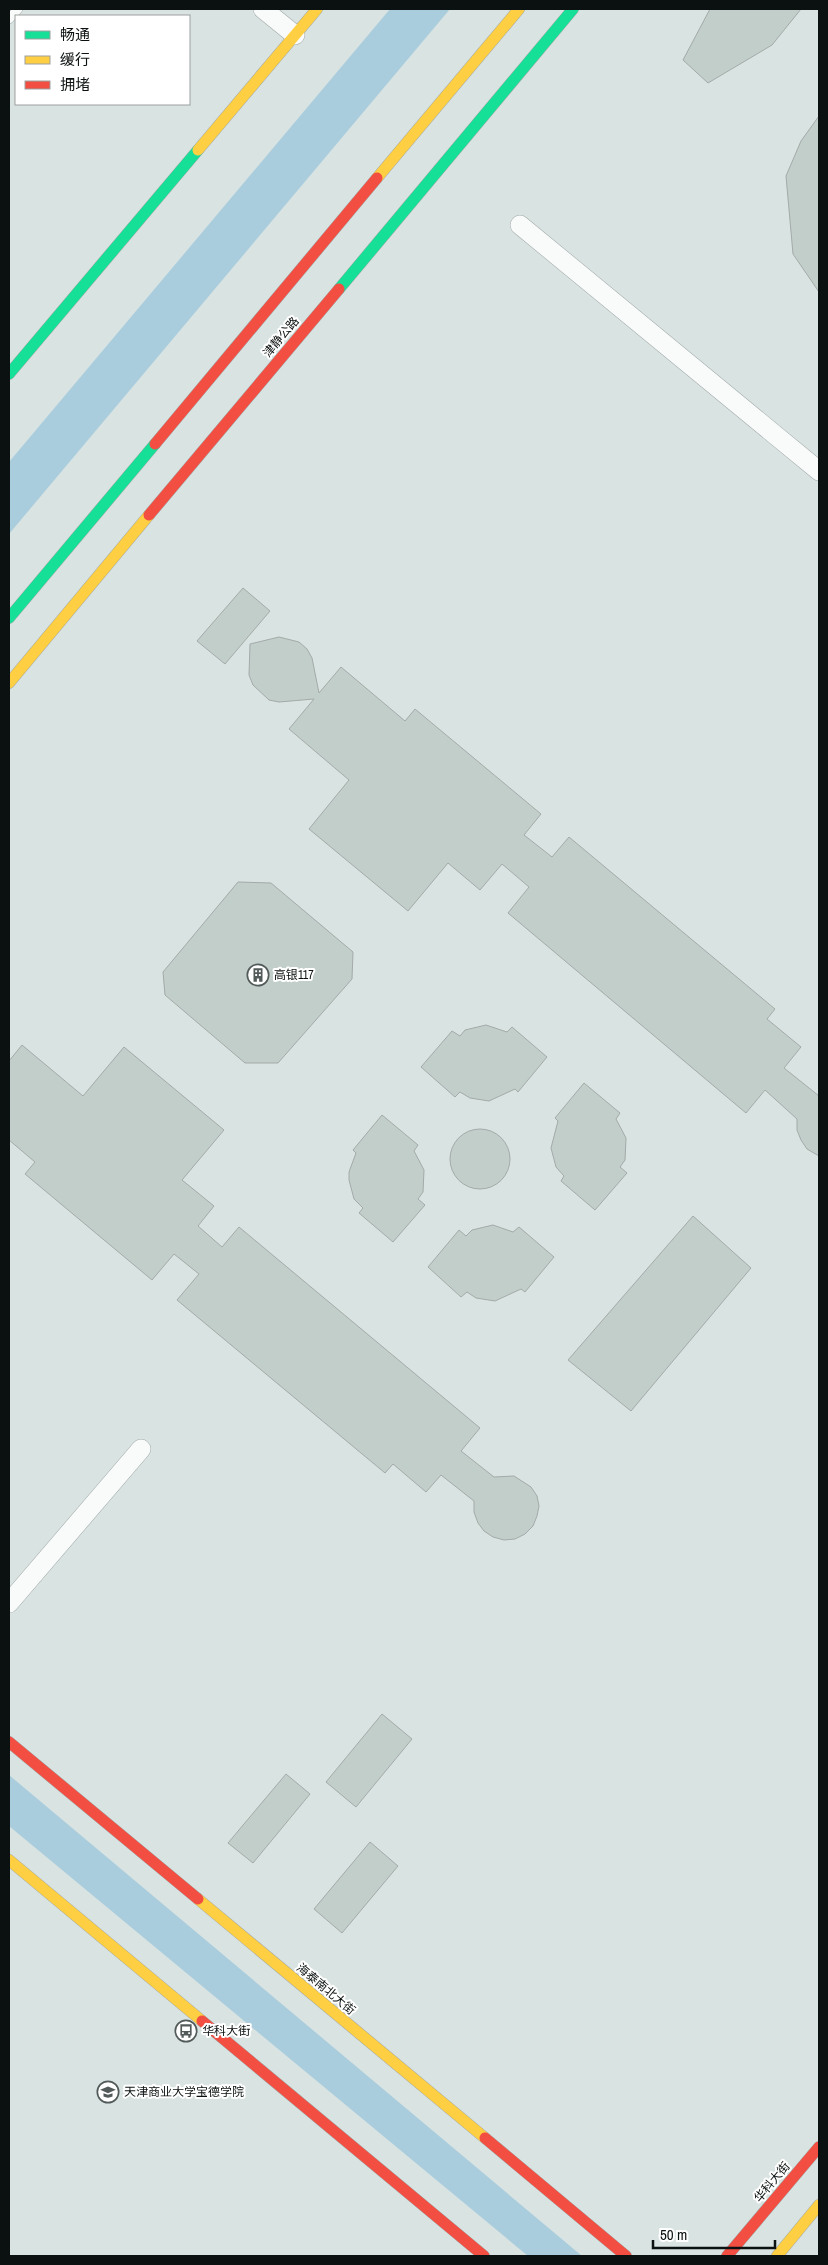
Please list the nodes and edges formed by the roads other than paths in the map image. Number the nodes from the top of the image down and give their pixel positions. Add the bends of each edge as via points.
1 (18, 9) edge
2 (263, 9) edge
3 (317, 9) edge
4 (519, 9) edge
5 (574, 9) edge
6 (9, 19) edge
7 (294, 35) junction
8 (520, 225) dead end
9 (9, 374) edge
10 (819, 471) edge
11 (9, 618) edge
12 (9, 683) edge
13 (141, 1449) dead end
14 (9, 1603) edge
15 (9, 1742) edge
16 (9, 1860) edge
17 (819, 2147) edge
18 (819, 2205) edge
19 (484, 2256) edge
20 (626, 2256) edge
21 (727, 2256) edge
22 (777, 2256) edge

1 - 6 lane
2 - 7 street
3 - 7 main road
4 - 11 main road
5 - 12 main road, 津静公路
7 - 9 main road
8 - 10 street
13 - 14 street
15 - 20 main road, 海泰南北大街
16 - 19 main road
17 - 21 main road, 华科大街
18 - 22 main road

